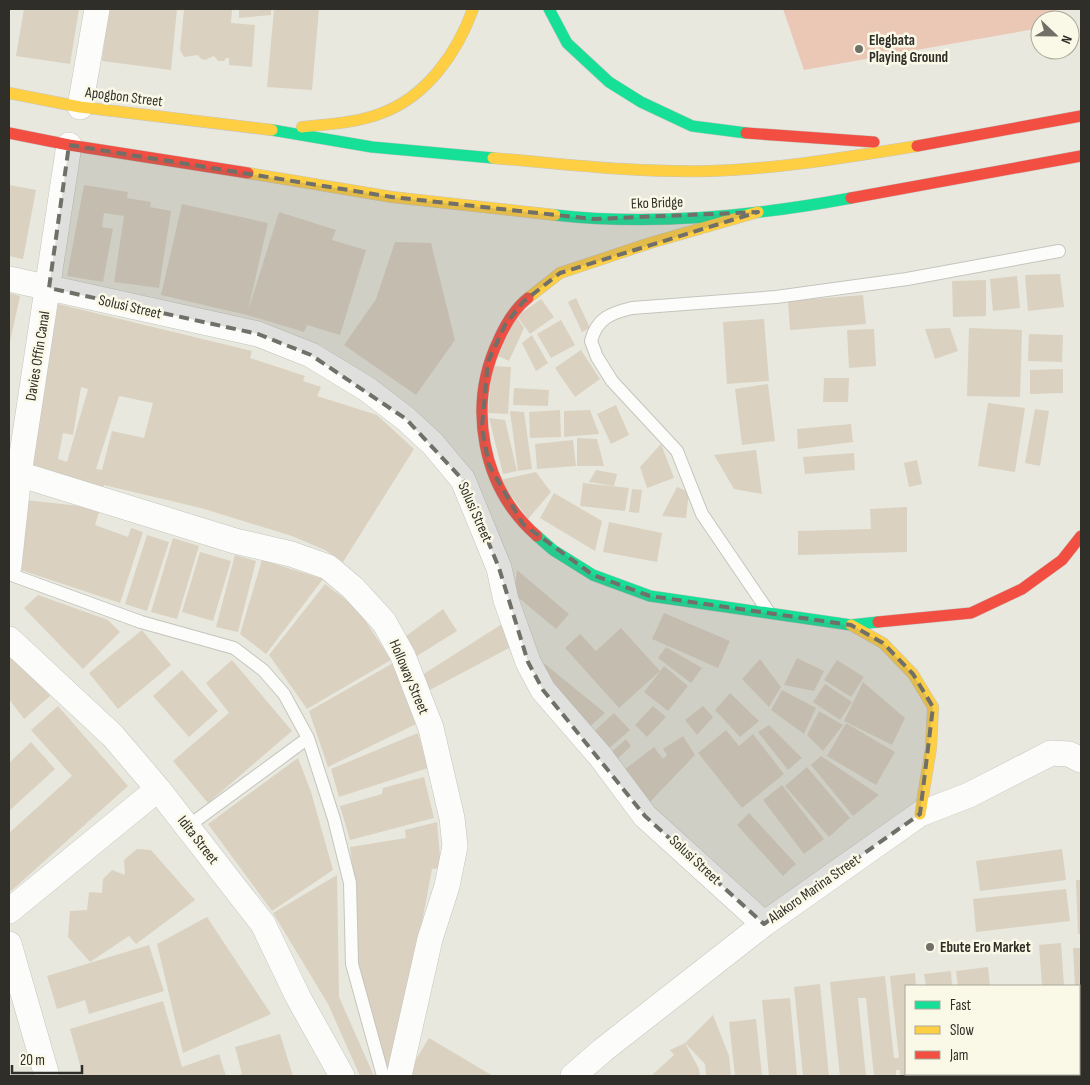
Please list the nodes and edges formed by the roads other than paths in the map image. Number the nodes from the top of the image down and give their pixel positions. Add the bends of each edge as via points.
1 (97, 9) edge
2 (473, 9) edge
3 (548, 9) edge
4 (9, 93) edge
5 (80, 107) junction
6 (1081, 116) edge
7 (276, 131) junction
8 (9, 133) edge
9 (925, 145) junction
10 (69, 146) junction
11 (1081, 156) edge
12 (758, 212) junction
13 (1059, 251) dead end
14 (9, 279) edge
15 (49, 288) junction
16 (14, 473) edge
17 (1081, 536) edge
18 (9, 566) edge
19 (9, 574) edge
20 (770, 613) junction
21 (851, 625) junction
22 (9, 639) edge
23 (308, 738) junction
24 (1081, 760) edge
25 (158, 789) junction
26 (920, 814) junction
27 (188, 827) junction
28 (9, 911) edge
29 (764, 924) junction
30 (9, 944) edge
31 (47, 1076) edge
32 (342, 1076) edge
33 (383, 1076) edge
34 (398, 1076) edge
35 (573, 1076) edge

1 - 5 street
2 - 7 highway via 456,49 436,73 412,95 383,113
3 - 9 highway via 567,43 609,82 641,102 692,126 740,133
4 - 5 highway, Apogbon Street
5 - 7 highway, Apogbon Street
6 - 9 highway
7 - 9 highway via 424,153 620,169 708,171 789,166
8 - 10 highway
10 - 12 highway, Eko Bridge via 392,197 593,219 656,219
10 - 15 street, Davies Offin Canal
11 - 12 highway, Eko Bridge via 842,200
12 - 20 highway via 560,273 523,302 505,325 488,362 482,396 482,427 489,465 504,496 523,524 553,550 593,575 650,596
13 - 20 lane via 907,279 776,297 632,308 610,314 599,322 591,341 597,358 612,381 677,452 702,514
14 - 15 street, Solusi Street
15 - 16 street, Davies Offin Canal
15 - 29 street, Solusi Street via 258,334 311,355 366,389 406,419 433,444 463,480 499,568 506,600 528,662 543,690 601,757 646,816
16 - 18 street, Davies Offin Canal
16 - 34 street, Holloway Street via 328,567 353,588 384,622 403,656 431,728 456,846
17 - 21 highway via 1062,560 1022,589 972,613
19 - 23 lane via 141,622 234,648 263,670 284,694
20 - 21 highway
21 - 26 highway via 883,643 913,674 933,707 931,748
22 - 25 street, Idita Street via 113,736
23 - 27 lane
23 - 33 lane via 350,883 352,964
24 - 26 street, Alakoro Marina Street via 1069,754 1051,753 969,795
25 - 27 street, Idita Street
25 - 28 street
26 - 29 street, Alakoro Marina Street
27 - 32 street, Idita Street via 263,924 298,997
29 - 35 street, Alakoro Marina Street
30 - 31 street

